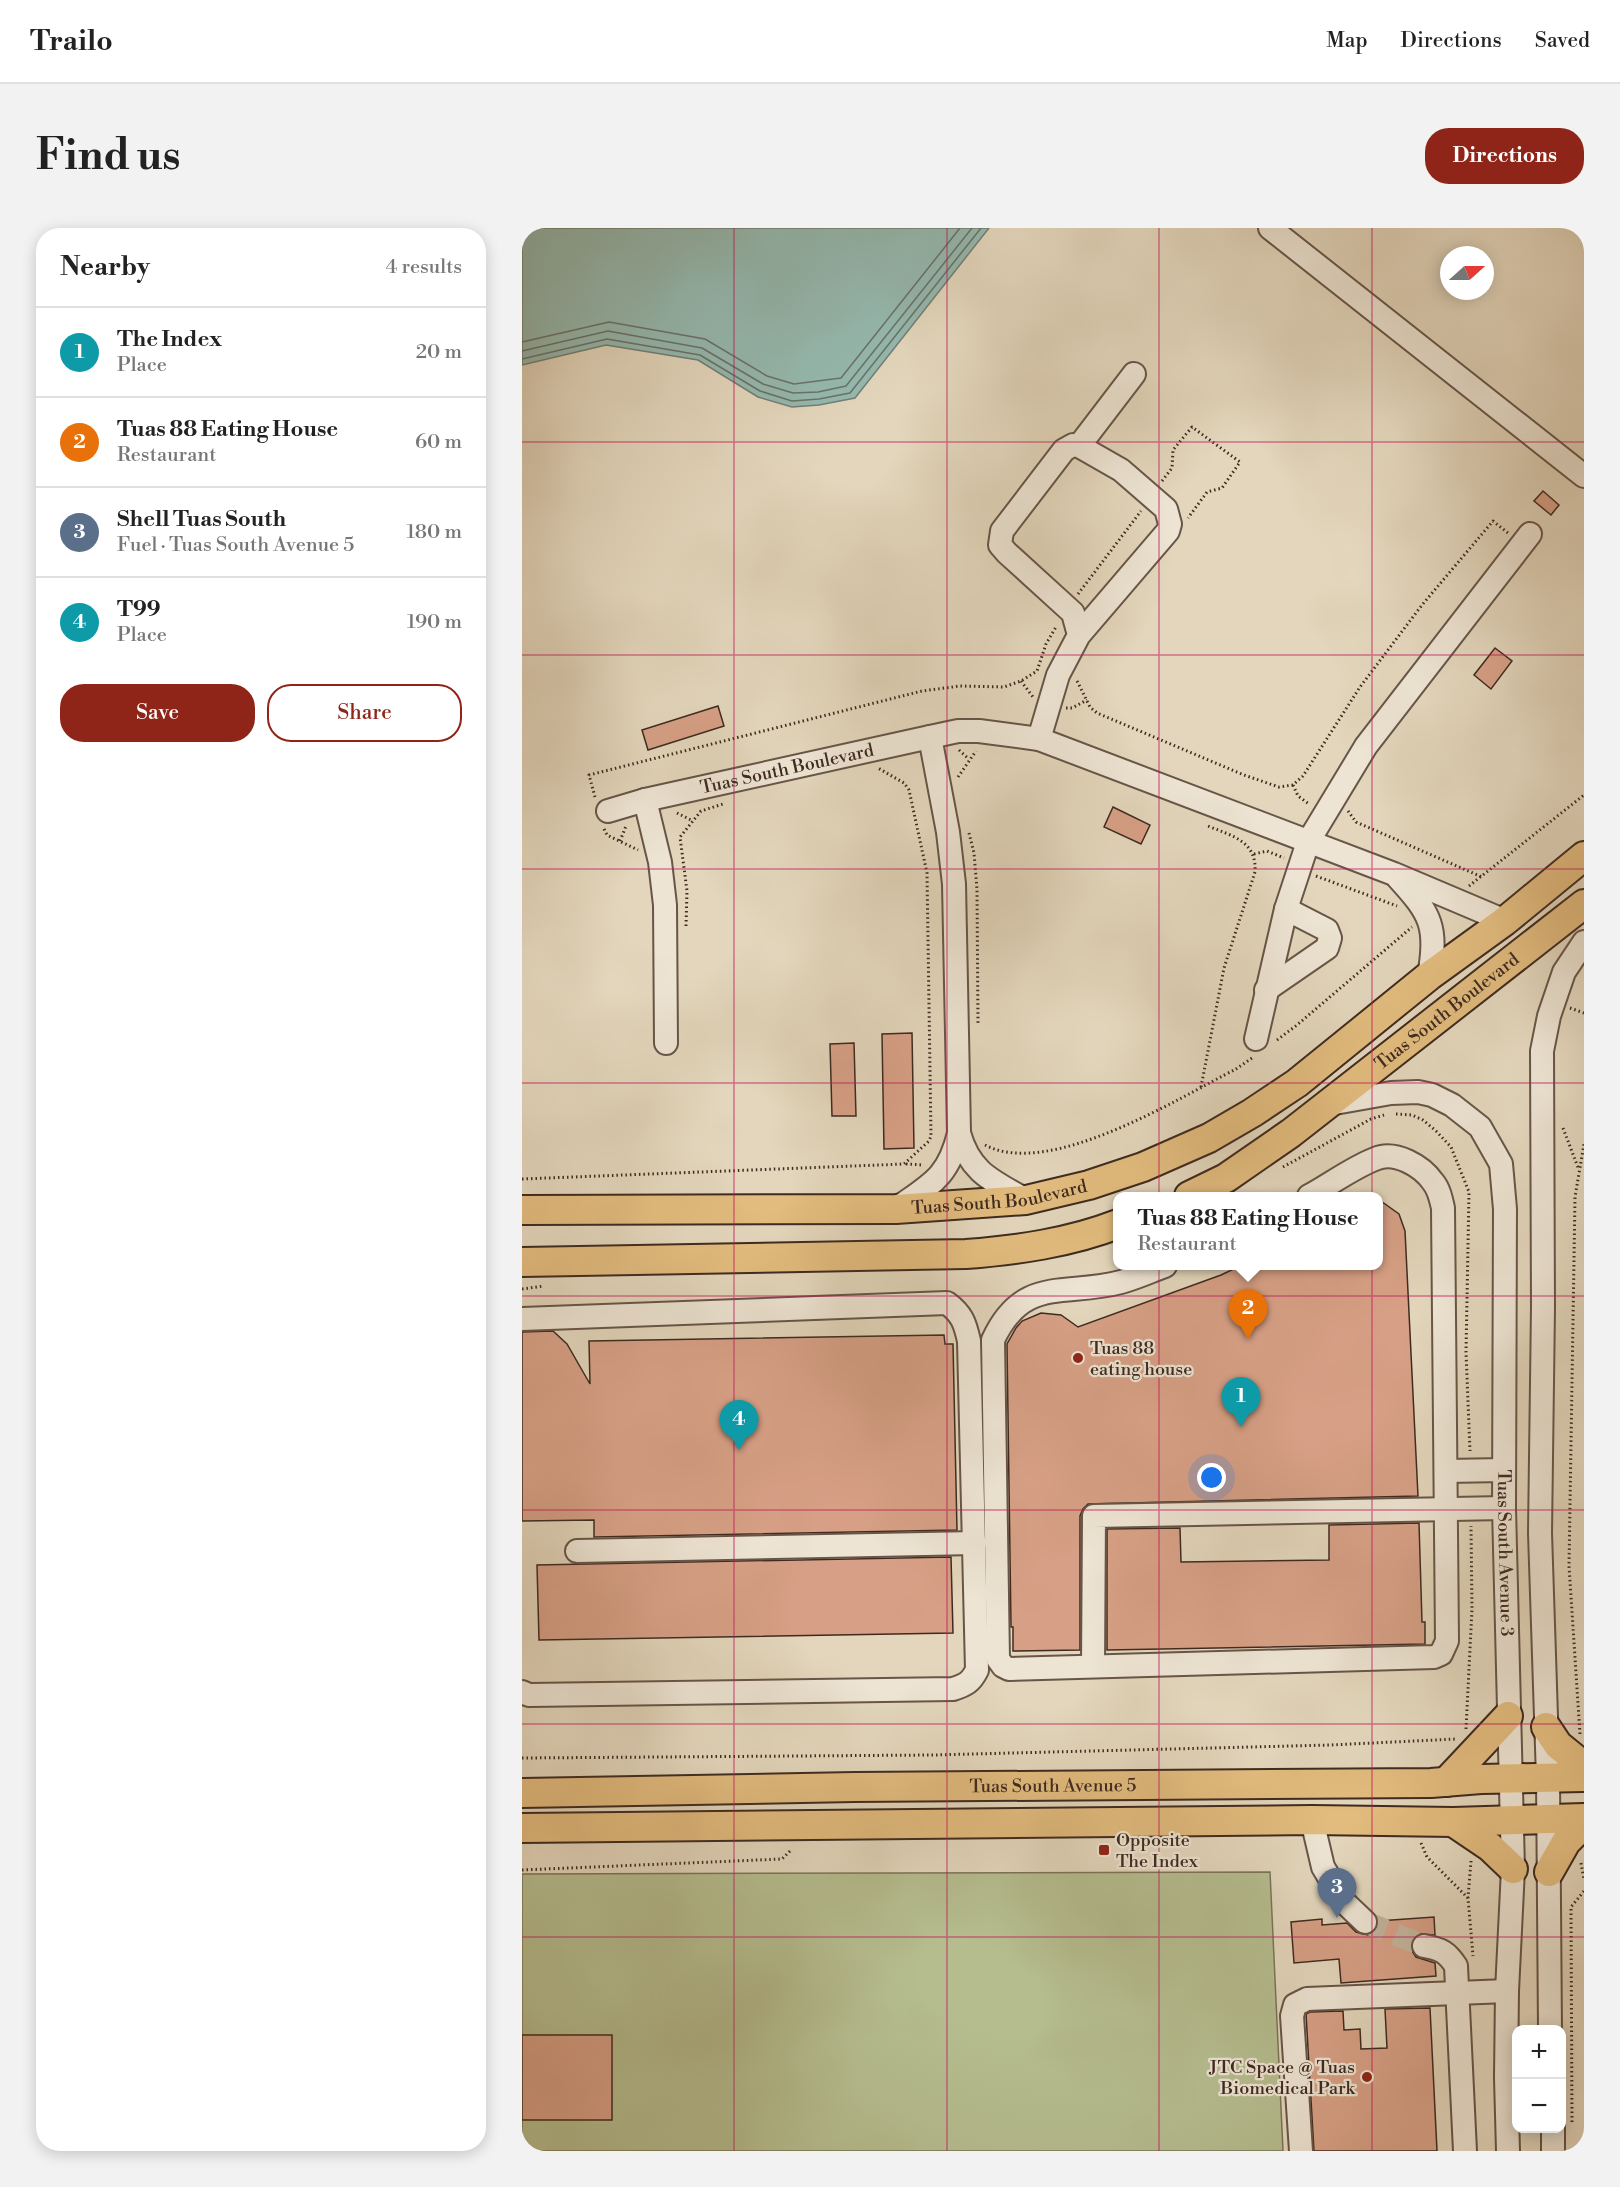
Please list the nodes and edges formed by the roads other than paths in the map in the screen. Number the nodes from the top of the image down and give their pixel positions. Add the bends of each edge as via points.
1 (1270, 228) edge
2 (1134, 374) dead end
3 (1079, 446) junction
4 (1584, 476) edge
5 (1526, 539) road end
6 (1079, 635) junction
7 (930, 737) junction
8 (1039, 739) junction
9 (645, 800) junction
10 (608, 811) dead end
11 (1308, 842) junction
12 (1584, 856) edge
13 (1395, 874) junction
14 (1584, 904) edge
15 (1286, 909) junction
16 (1505, 921) junction
17 (1584, 942) edge
18 (1429, 976) junction
19 (1266, 990) junction
20 (666, 1043) dead end
21 (1260, 1046) road end
22 (1326, 1104) junction
23 (959, 1133) junction
24 (1199, 1192) edge
25 (1318, 1192) edge
26 (1026, 1200) junction
27 (896, 1209) junction
28 (522, 1210) edge
29 (1113, 1226) edge
30 (522, 1262) edge
31 (1154, 1270) edge
32 (522, 1319) edge
33 (1504, 1470) junction
34 (1446, 1471) junction
35 (1504, 1508) junction
36 (1445, 1509) junction
37 (975, 1543) junction
38 (576, 1551) dead end
39 (1092, 1666) junction
40 (522, 1692) edge
41 (1508, 1716) junction
42 (1545, 1727) junction
43 (1584, 1766) edge
44 (1584, 1777) edge
45 (1510, 1778) junction
46 (1548, 1778) junction
47 (1446, 1782) junction
48 (522, 1793) edge
49 (1548, 1818) junction
50 (1584, 1818) edge
51 (1312, 1820) junction
52 (1511, 1820) junction
53 (1453, 1822) junction
54 (1584, 1824) edge
55 (522, 1828) edge
56 (1513, 1869) junction
57 (1549, 1872) junction
58 (1365, 1922) tunnel mouth
59 (1424, 1947) tunnel mouth
60 (1507, 1991) junction
61 (1457, 1994) junction
62 (1550, 2025) edge
63 (1561, 2133) edge
64 (1301, 2151) edge
65 (1465, 2151) edge
66 (1509, 2151) edge
67 (1553, 2151) edge

1 - 4 street
2 - 3 street
3 - 6 street via 1064,450 1002,531 1000,545 1073,613
3 - 6 street via 1121,470 1166,509 1170,524
5 - 11 street via 1366,746
6 - 8 street via 1058,675
7 - 8 street, Tuas South Boulevard via 979,731
7 - 9 street, Tuas South Boulevard
7 - 23 street via 954,884
8 - 11 street, Tuas South Boulevard
9 - 10 street, Tuas South Boulevard
9 - 20 street via 660,862 665,905
11 - 13 street, Tuas South Boulevard
11 - 15 street
12 - 16 main road
13 - 16 street, Tuas South Boulevard
13 - 18 street via 1413,895 1434,935
14 - 22 main road, Tuas South Boulevard
15 - 19 street
15 - 19 street via 1327,930 1330,943
16 - 18 main road, Tuas South Boulevard
17 - 42 street, Tuas South Avenue 3 via 1564,972 1542,1051 1540,1533
18 - 26 main road, Tuas South Boulevard via 1297,1083 1209,1138 1143,1167
19 - 21 street
22 - 24 main road, Tuas South Boulevard via 1226,1178
22 - 33 street, Tuas South Avenue 3 via 1390,1093 1432,1095 1480,1127 1501,1164 1505,1209
23 - 26 street via 980,1173
23 - 27 street via 952,1156 937,1180
25 - 34 street via 1377,1158 1392,1157 1420,1168 1440,1195
26 - 27 main road, Tuas South Boulevard
27 - 28 main road, Tuas South Boulevard
29 - 30 main road via 1066,1240 966,1254
31 - 39 street via 1120,1282 1039,1293 1013,1309 993,1340 998,1659 1009,1669
32 - 37 street via 947,1303 964,1319 969,1341
33 - 34 street
33 - 35 street, Tuas South Avenue 3
34 - 36 street
35 - 36 street
35 - 41 street, Tuas South Avenue 3
36 - 39 street via 1447,1641 1442,1654
36 - 39 street via 1094,1516
37 - 38 street
37 - 40 street via 977,1670 966,1685 953,1689 529,1695
41 - 45 street, Tuas South Avenue 3
41 - 47 main road
42 - 43 main road via 1558,1745
42 - 46 street, Tuas South Avenue 3
44 - 46 main road, Tuas South Avenue 5
45 - 46 main road, Tuas South Avenue 5
45 - 47 main road, Tuas South Avenue 5
45 - 52 street, Tuas South Avenue 3
46 - 49 street, Tuas South Avenue 3
47 - 48 main road, Tuas South Avenue 5
49 - 50 main road, Tuas South Avenue 5
49 - 52 main road, Tuas South Avenue 5
49 - 57 street, Tuas South Avenue 3
51 - 53 main road, Tuas South Avenue 5
51 - 55 main road, Tuas South Avenue 5
51 - 58 street via 1323,1867 1344,1902
52 - 53 main road, Tuas South Avenue 5
52 - 56 street, Tuas South Avenue 3
53 - 56 main road via 1490,1847
54 - 57 main road via 1566,1842
56 - 60 street, Tuas South Avenue 3
57 - 62 street, Tuas South Avenue 3
59 - 61 street via 1448,1953 1456,1966
60 - 61 street
60 - 66 street, Tuas South Avenue 3
61 - 64 street via 1307,1999 1295,2006 1292,2016
61 - 65 street
63 - 67 street

